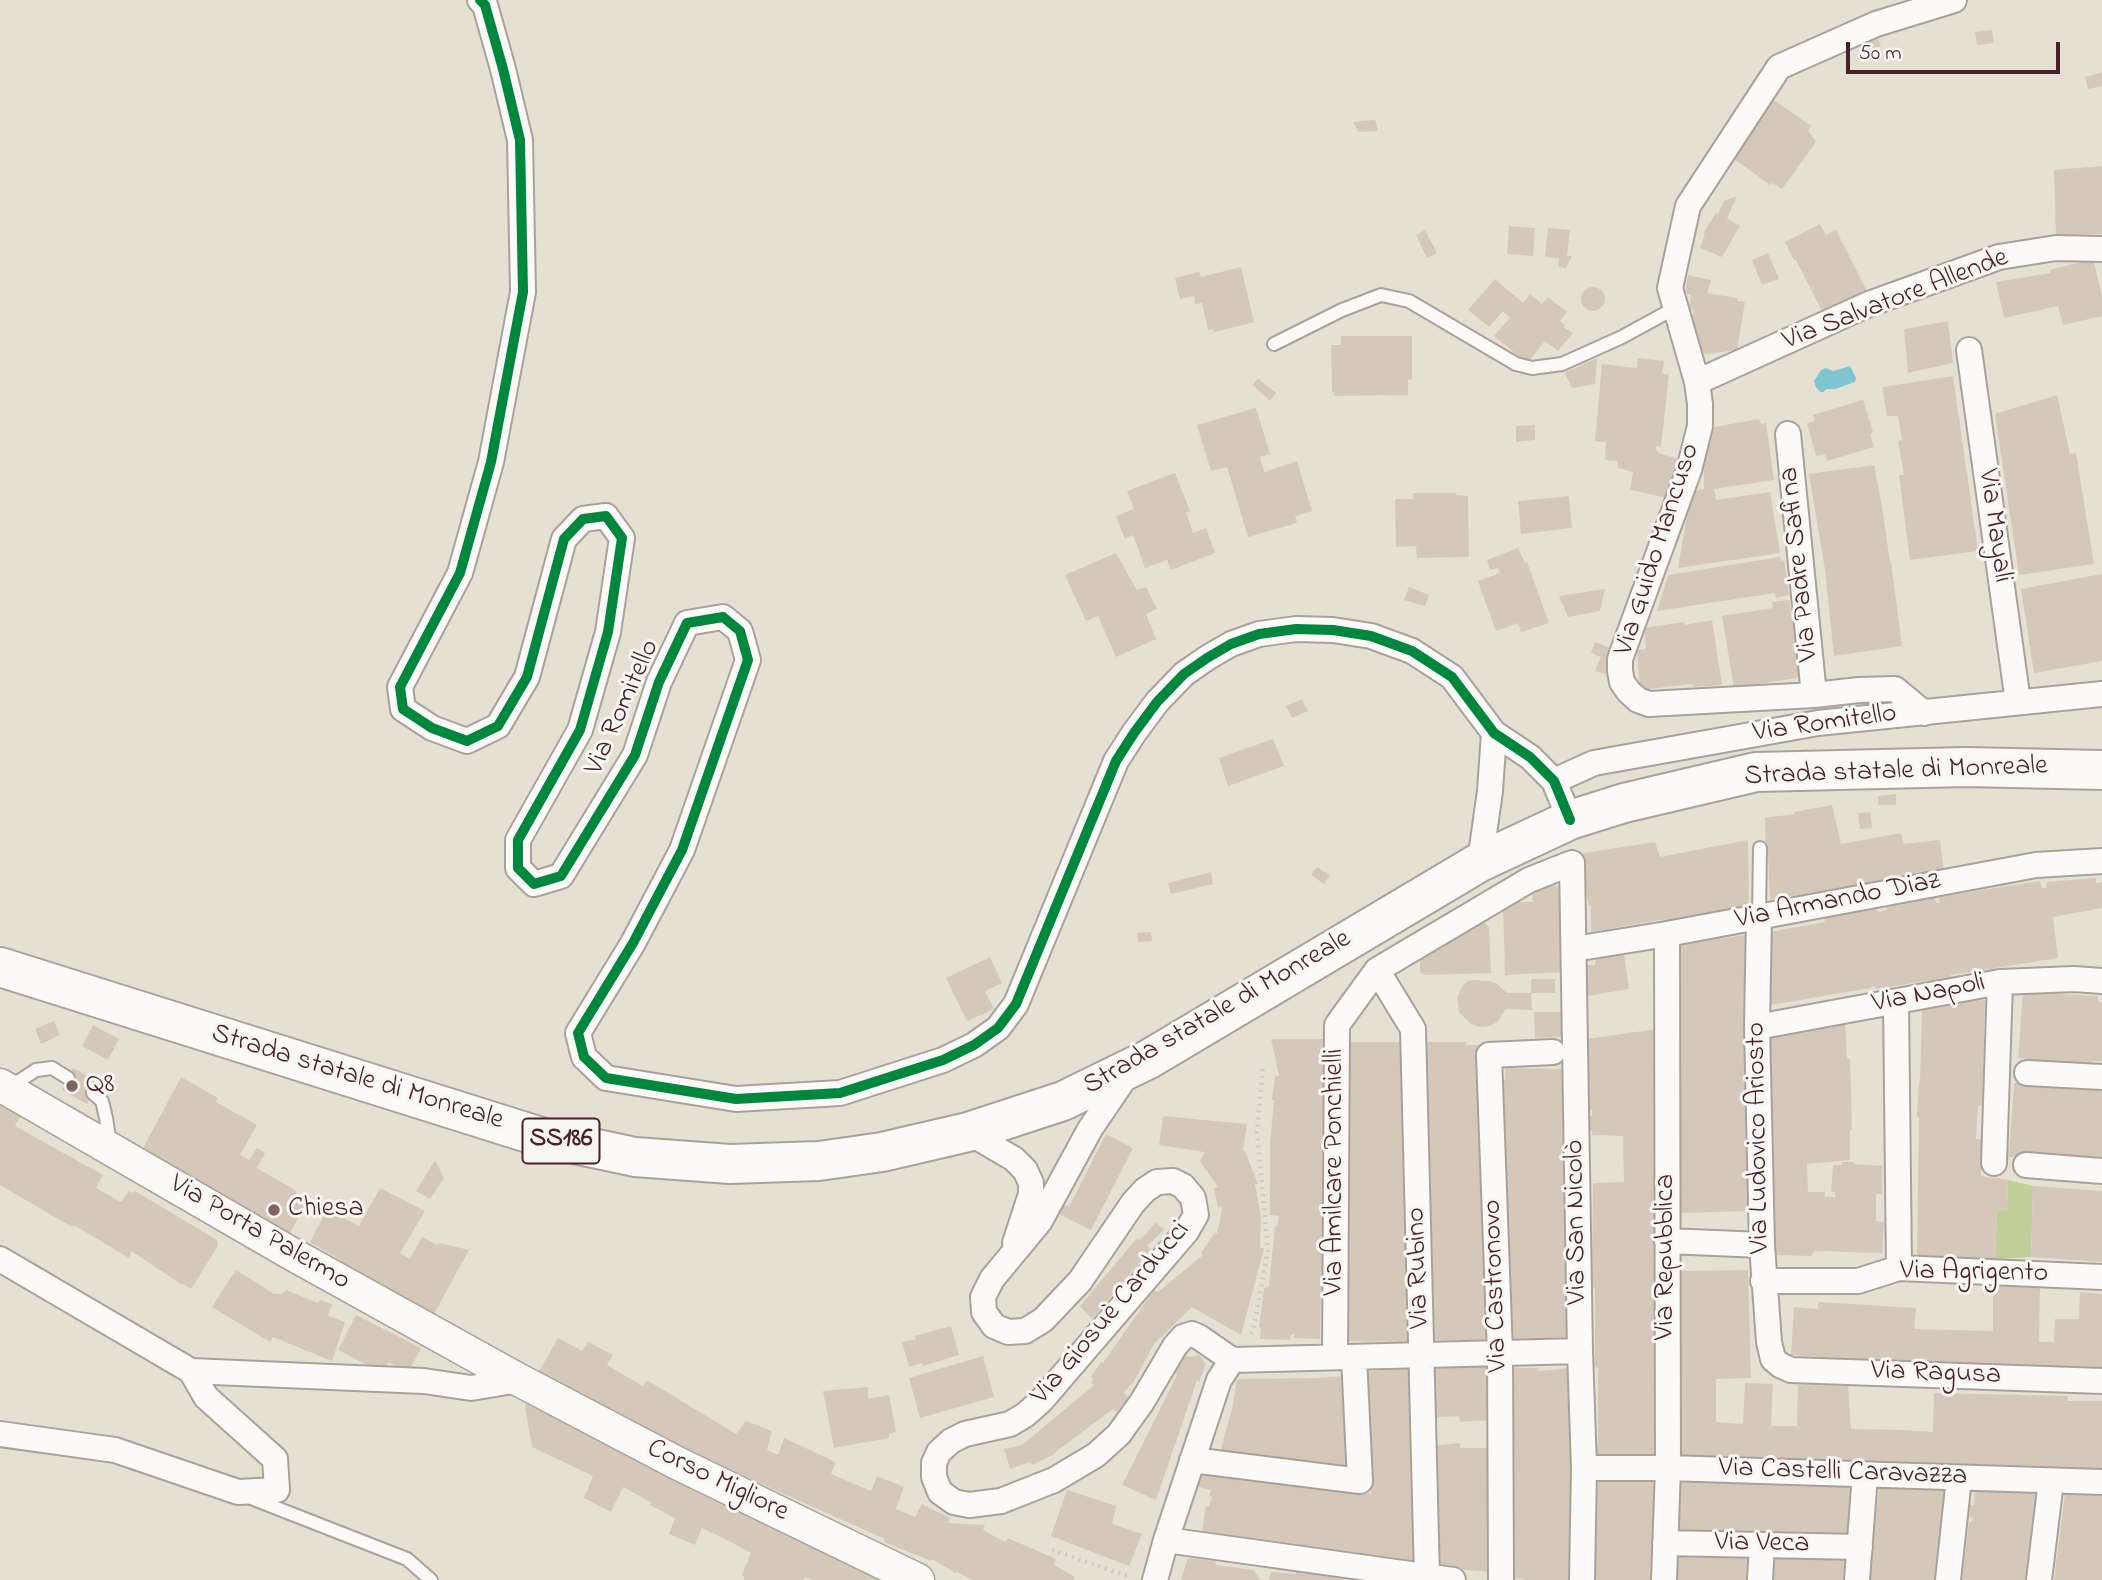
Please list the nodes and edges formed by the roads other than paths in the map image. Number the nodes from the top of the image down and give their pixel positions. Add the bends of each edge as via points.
1 (480, 0) edge
2 (1954, 0) edge
3 (2102, 249) edge
4 (1675, 308) junction
5 (1274, 344) dead end
6 (1969, 350) dead end
7 (1697, 382) junction
8 (1788, 433) dead end
9 (2102, 694) edge
10 (1814, 695) junction
11 (2018, 702) junction
12 (1924, 712) junction
13 (1494, 733) junction
14 (2102, 770) edge
15 (1554, 781) junction
16 (1570, 820) junction
17 (1760, 848) dead end
18 (2102, 861) edge
19 (1480, 862) junction
20 (1572, 863) joint
21 (1759, 916) junction
22 (1667, 934) junction
23 (1574, 949) junction
24 (0, 967) edge
25 (1377, 971) junction
26 (2102, 981) edge
27 (2000, 982) junction
28 (1896, 1002) junction
29 (1757, 1027) junction
30 (1553, 1052) dead end
31 (1131, 1068) junction
32 (2027, 1073) dead end
33 (2102, 1077) edge
34 (68, 1078) dead end
35 (4, 1087) edge
36 (93, 1093) dead end
37 (968, 1132) junction
38 (110, 1148) junction
39 (1994, 1163) dead end
40 (2026, 1165) dead end
41 (2102, 1171) edge
42 (1667, 1241) junction
43 (1762, 1245) junction
44 (1010, 1257) junction
45 (0, 1259) edge
46 (1899, 1268) junction
47 (2102, 1277) edge
48 (1763, 1281) junction
49 (1580, 1351) junction
50 (1500, 1353) junction
51 (1422, 1355) junction
52 (1345, 1357) junction
53 (1773, 1359) joint
54 (1232, 1360) junction
55 (191, 1371) junction
56 (519, 1380) junction
57 (2102, 1381) edge
58 (0, 1434) edge
59 (1192, 1460) junction
60 (1584, 1468) junction
61 (1668, 1468) junction
62 (1865, 1475) junction
63 (1959, 1478) junction
64 (2051, 1481) junction
65 (2102, 1482) edge
66 (238, 1492) junction
67 (1166, 1540) junction
68 (1665, 1542) junction
69 (1762, 1545) junction
70 (1860, 1547) junction
71 (1413, 1577) edge
72 (431, 1580) edge
73 (918, 1580) edge
74 (1155, 1580) edge
75 (1453, 1580) edge
76 (1501, 1580) edge
77 (1582, 1580) edge
78 (1664, 1580) edge
79 (1760, 1580) edge
80 (1857, 1580) edge
81 (1948, 1580) edge
82 (2039, 1580) edge

1 - 13 street, Via Romitello via 520,140 523,292 491,462 460,573 400,687 402,709 432,728 467,741 498,726 527,677 565,539 583,519 606,516 622,538 608,632 580,730 518,840 518,868 534,884 561,876 635,755 659,682 687,623 723,617 740,631 748,660 682,850 578,1033 584,1056 606,1078 736,1099 841,1093 943,1060 974,1045 998,1028 1016,1004 1116,761 1134,733 1184,674 1240,641 1296,629 1371,636 1412,651 1452,677
2 - 4 street, Via Guido Mancuso via 1876,24 1779,67 1688,206 1670,288
3 - 7 street, Via Salvatore Allende via 2056,248 1999,257 1869,304
4 - 5 lane via 1562,364 1532,368 1516,364 1409,301 1381,295
4 - 7 street, Via Guido Mancuso
6 - 11 street, Via Mayali
7 - 10 street, Via Guido Mancuso via 1700,426 1689,470 1620,659 1622,682 1638,700 1649,704
8 - 10 street, Via Padre Safina
9 - 11 street, Via Romitello
10 - 12 street, Via Guido Mancuso via 1895,689
11 - 12 street, Via Romitello
12 - 15 street, Via Romitello via 1818,723 1594,763
13 - 15 street via 1530,757
13 - 19 street
14 - 16 main road, Strada statale di Monreale / SS186 via 1966,767 1756,772
15 - 16 street
16 - 19 main road, Strada statale di Monreale / SS186
17 - 21 lane
18 - 21 street, Via Armando Diaz via 2036,865
19 - 31 main road, Strada statale di Monreale / SS186
20 - 23 street, Via San Nicolò
20 - 25 street, Via Amilcare Ponchielli via 1529,880
21 - 22 street, Via Armando Diaz
21 - 29 street, Via Ludovico Ariosto
22 - 23 street, Via Armando Diaz
22 - 42 street, Via Repubblica
23 - 49 street, Via San Nicolò
24 - 37 main road, Strada statale di Monreale / SS186 via 541,1137 635,1157 730,1164 819,1161
25 - 51 street, Via Rubino via 1413,1028
25 - 52 street, Via Amilcare Ponchielli via 1337,1025
26 - 27 street, Via Napoli
27 - 28 street, Via Napoli
27 - 39 street
28 - 29 street, Via Napoli
28 - 46 street
29 - 43 street, Via Ludovico Ariosto
30 - 50 street, Via Castronovo via 1489,1055
31 - 37 main road, Strada statale di Monreale / SS186 via 1063,1101
31 - 44 street, Via Giosuè Carducci via 1090,1129 1040,1221
32 - 33 street
34 - 35 lane via 52,1068 36,1070
35 - 38 street, Via Porta Palermo
36 - 38 lane via 102,1101
37 - 44 street via 1014,1158 1031,1183
38 - 56 street, Via Porta Palermo
40 - 41 street
42 - 43 street
42 - 61 street, Via Repubblica
43 - 48 street, Via Ludovico Ariosto
44 - 54 street, Via Giosuè Carducci via 983,1297 984,1312 994,1326 1008,1332 1025,1331 1043,1320 1080,1281 1145,1190 1157,1182 1173,1181 1194,1198 1196,1214 1186,1232 1041,1401 1010,1424 965,1434 939,1452 934,1477 940,1492 954,1502 1001,1501 1054,1480 1096,1455 1119,1434 1183,1337 1199,1337
45 - 55 street
46 - 47 street, Via Agrigento
46 - 48 street, Via Agrigento via 1858,1281
48 - 53 street, Via Ludovico Ariosto
49 - 50 street
49 - 60 street, Via San Nicolò
50 - 51 street
50 - 76 street, Via Castronovo
51 - 52 street
51 - 71 street, Via Rubino
52 - 54 street
52 - 59 street, Via Amilcare Ponchielli via 1360,1481
53 - 57 street, Via Ragusa via 1791,1370
54 - 59 street via 1219,1380
55 - 56 street via 424,1381 471,1388
55 - 66 street via 206,1396 275,1459 277,1490
56 - 73 street, Corso Migliore
58 - 66 street via 115,1450
59 - 67 street
60 - 61 street, Via Castelli Caravazza
60 - 77 street, Via San Nicolò
61 - 62 street, Via Castelli Caravazza
61 - 68 street, Via Repubblica
62 - 63 street, Via Castelli Caravazza
62 - 70 street
63 - 64 street, Via Castelli Caravazza
63 - 81 street
64 - 65 street, Via Castelli Caravazza
64 - 82 street
66 - 72 lane via 407,1559
67 - 71 street
67 - 74 street
68 - 69 street, Via Veca
68 - 78 street, Via Repubblica
69 - 70 street, Via Veca
69 - 79 street
70 - 80 street
71 - 75 street

